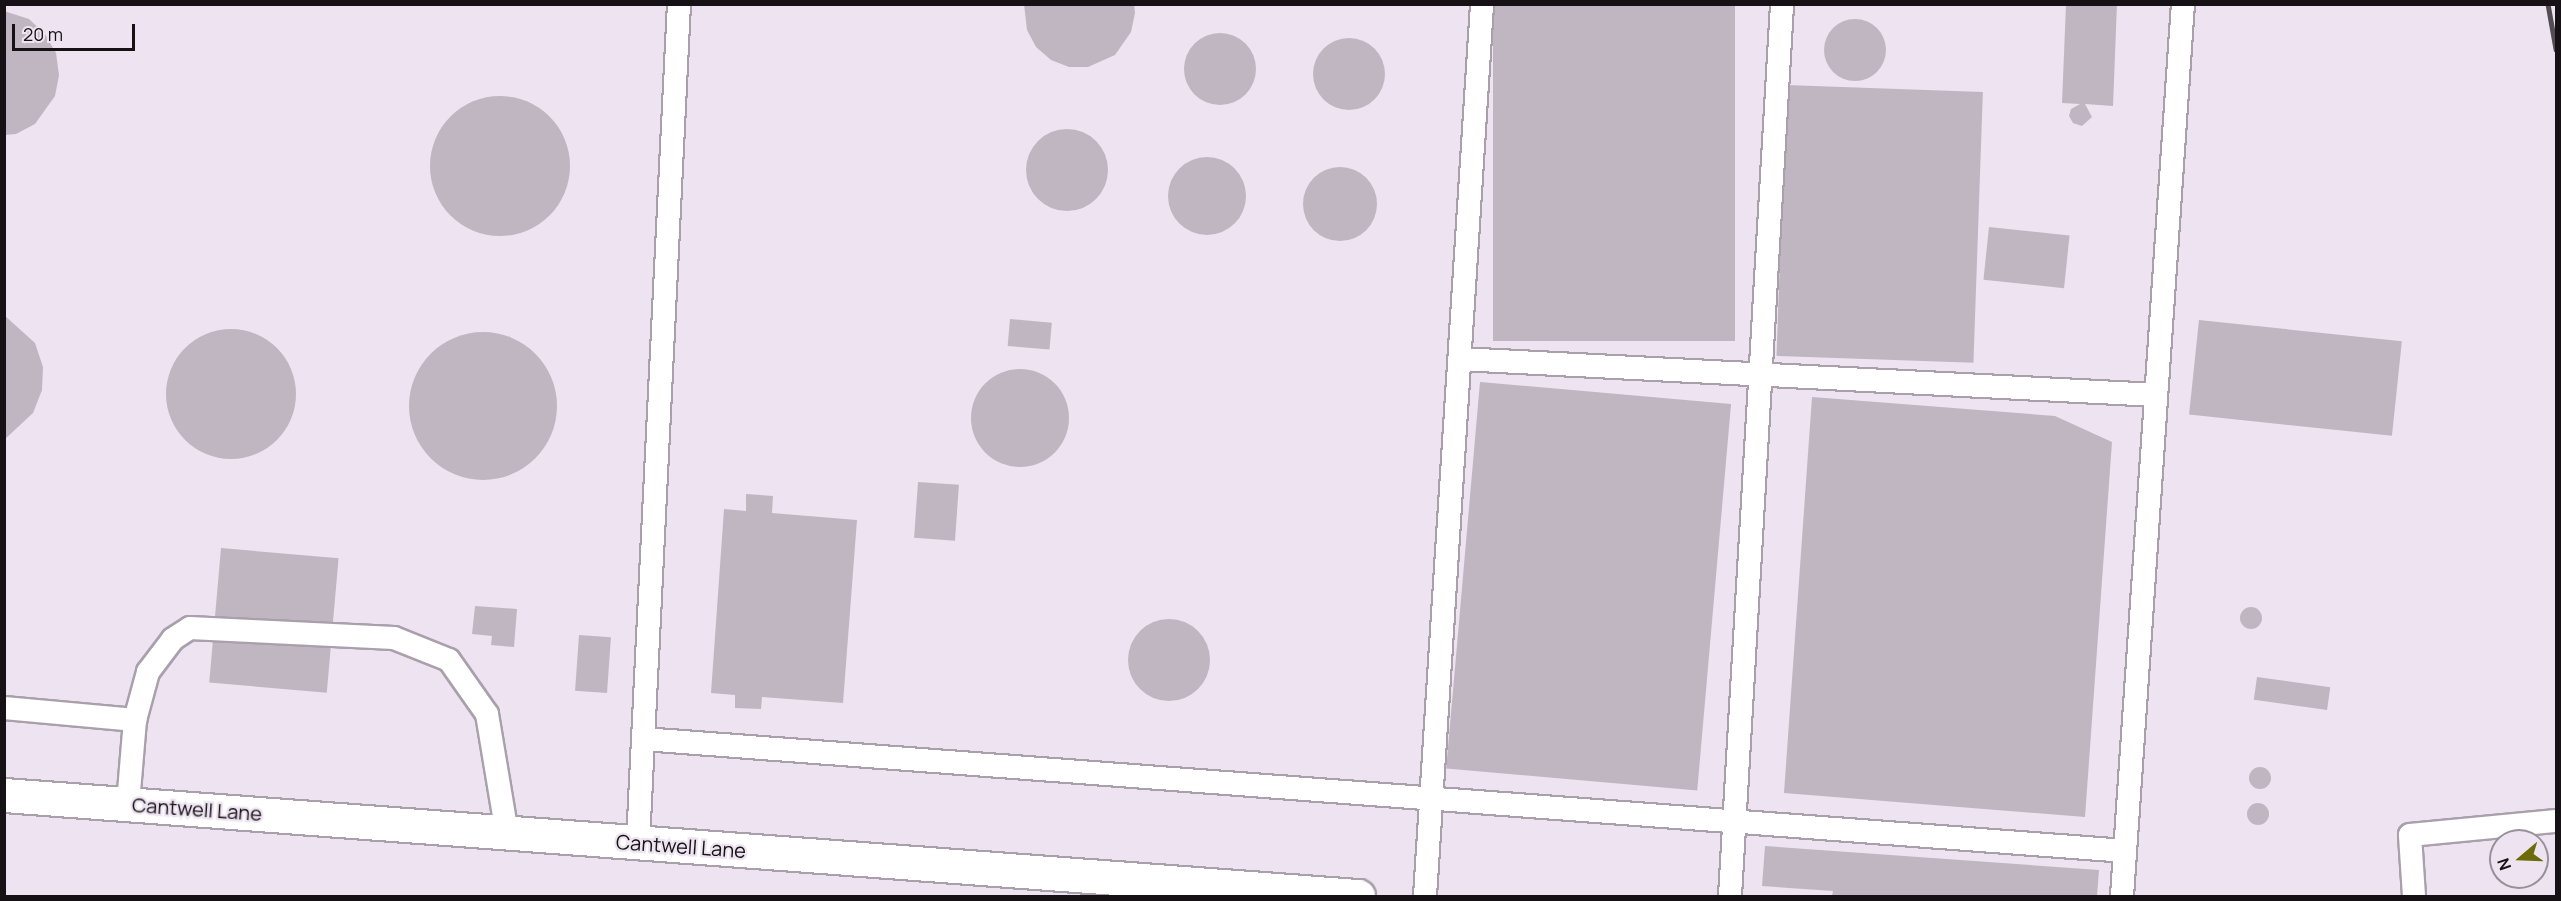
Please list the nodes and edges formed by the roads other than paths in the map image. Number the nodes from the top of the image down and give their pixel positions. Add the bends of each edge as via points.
1 (679, 4) edge
2 (1482, 4) edge
3 (1782, 4) edge
4 (2183, 4) edge
5 (1460, 359) junction
6 (1761, 375) junction
7 (2156, 395) junction
8 (4, 708) edge
9 (135, 720) junction
10 (643, 739) junction
11 (4, 795) edge
12 (1431, 799) junction
13 (128, 804) junction
14 (2556, 821) edge
15 (1737, 822) junction
16 (507, 832) junction
17 (638, 843) junction
18 (2125, 851) junction
19 (1358, 897) edge
20 (1425, 897) edge
21 (1730, 897) edge
22 (2122, 897) edge
23 (2414, 897) edge

1 - 10 lane
2 - 5 lane
3 - 6 lane
4 - 7 lane
5 - 6 lane
5 - 12 lane
6 - 7 lane
6 - 15 lane
7 - 18 lane
8 - 9 lane
9 - 13 lane
9 - 16 lane via 148,672 173,639 190,627 394,638 449,660 487,714
10 - 12 lane
10 - 17 lane
11 - 13 street, Cantwell Lane
12 - 15 lane
12 - 20 lane
13 - 16 street, Cantwell Lane
14 - 23 lane via 2410,835
15 - 18 lane
15 - 21 lane
16 - 17 street, Cantwell Lane
17 - 19 street, Cantwell Lane
18 - 22 lane

